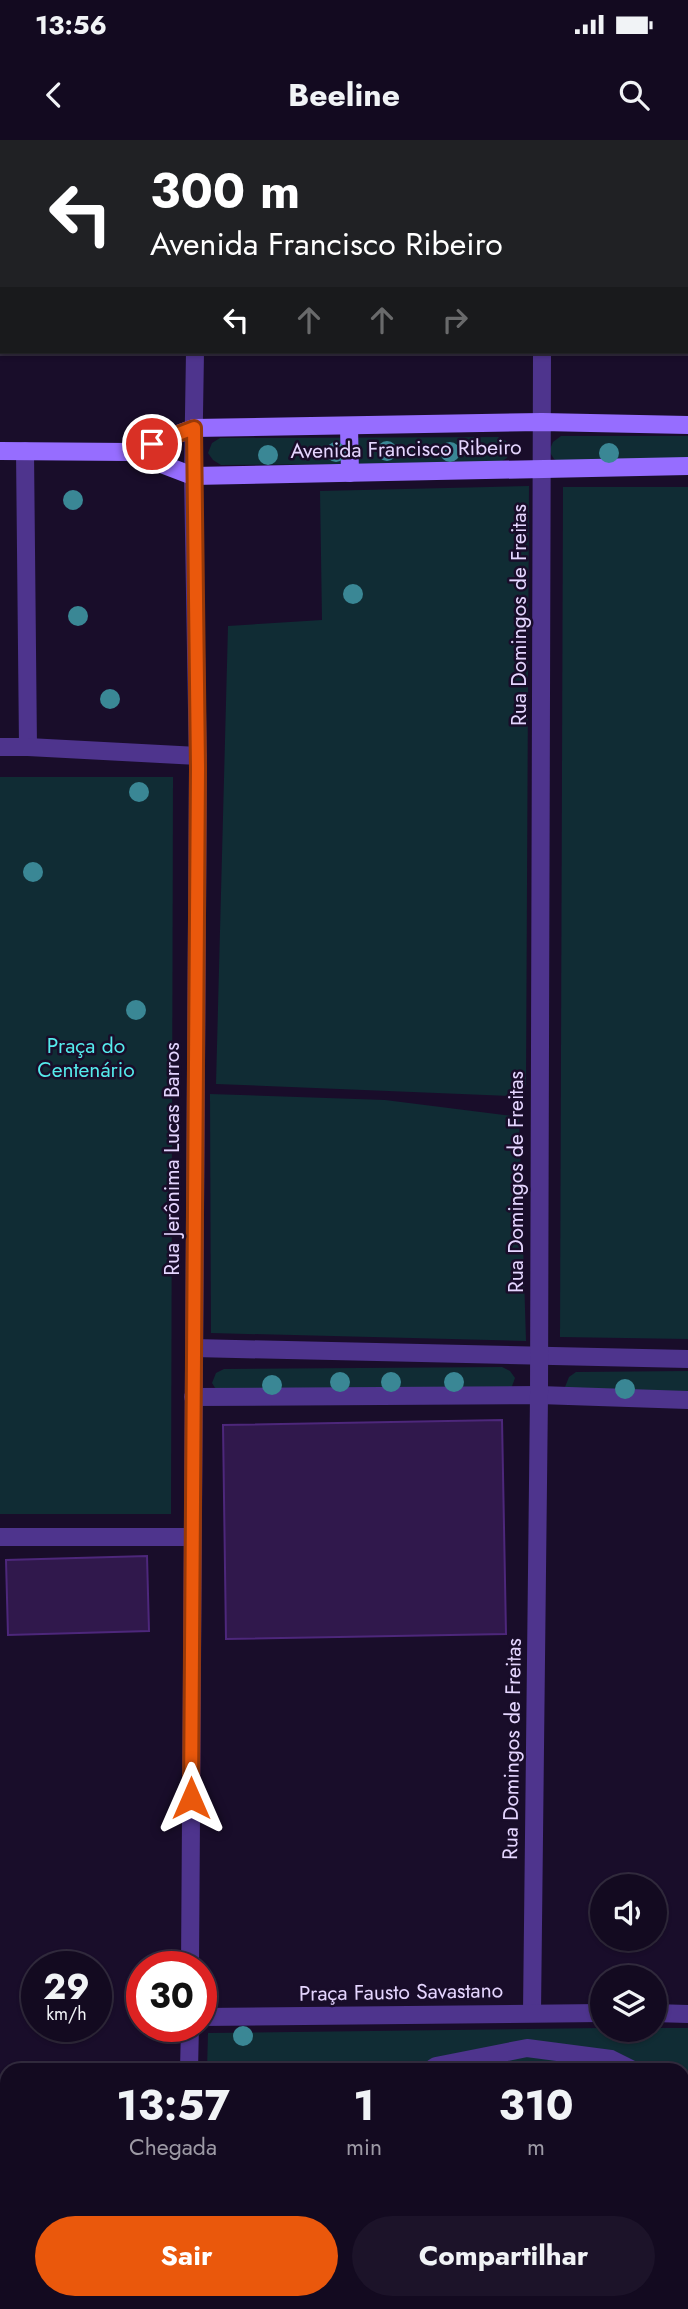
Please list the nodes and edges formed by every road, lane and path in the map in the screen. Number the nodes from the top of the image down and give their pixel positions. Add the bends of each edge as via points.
1 (195, 354) edge
2 (542, 354) edge
3 (542, 422) junction
4 (688, 425) edge
5 (349, 426) junction
6 (194, 428) junction
7 (0, 451) edge
8 (25, 451) junction
9 (130, 452) junction
10 (688, 466) edge
11 (542, 468) junction
12 (350, 473) junction
13 (193, 476) junction
14 (0, 747) edge
15 (28, 747) junction
16 (198, 756) junction
17 (194, 1348) junction
18 (538, 1356) junction
19 (688, 1359) edge
20 (539, 1395) junction
21 (193, 1397) junction
22 (688, 1400) edge
23 (0, 1537) edge
24 (191, 1537) junction
25 (190, 1951) edge
26 (532, 2013) junction
27 (590, 2013) edge
28 (667, 2013) edge
29 (688, 2014) edge
30 (217, 2017) edge
31 (190, 2042) edge
32 (189, 2063) edge
33 (451, 2063) edge
34 (618, 2063) edge

1 - 6 street, Rua Jerônima Lucas Barros
2 - 3 street, Rua Domingos de Freitas
3 - 4 street, Avenida Francisco Ribeiro
3 - 5 street, Avenida Francisco Ribeiro
3 - 11 street, Rua Domingos de Freitas
5 - 6 street, Avenida Francisco Ribeiro
5 - 12 street
6 - 9 street, Avenida Francisco Ribeiro
6 - 13 street, Rua Jerônima Lucas Barros
7 - 8 street, Avenida Francisco Ribeiro
8 - 9 street, Avenida Francisco Ribeiro
8 - 15 street
9 - 13 street, Avenida Francisco Ribeiro
10 - 11 street, Avenida Francisco Ribeiro
11 - 12 street, Avenida Francisco Ribeiro
11 - 18 street, Rua Domingos de Freitas
12 - 13 street, Avenida Francisco Ribeiro
13 - 16 street, Rua Jerônima Lucas Barros
14 - 15 street
15 - 16 street
16 - 17 street, Rua Jerônima Lucas Barros
17 - 18 street
17 - 21 street, Rua Jerônima Lucas Barros
18 - 19 street
18 - 20 street, Rua Domingos de Freitas
20 - 21 street
20 - 22 street
20 - 26 street, Rua Domingos de Freitas
21 - 24 street, Rua Jerônima Lucas Barros
23 - 24 street
24 - 25 street, Rua Jerônima Lucas Barros
26 - 27 street, Praça Fausto Savastano
26 - 30 street, Praça Fausto Savastano
28 - 29 street
31 - 32 street
33 - 34 street via 527,2048

